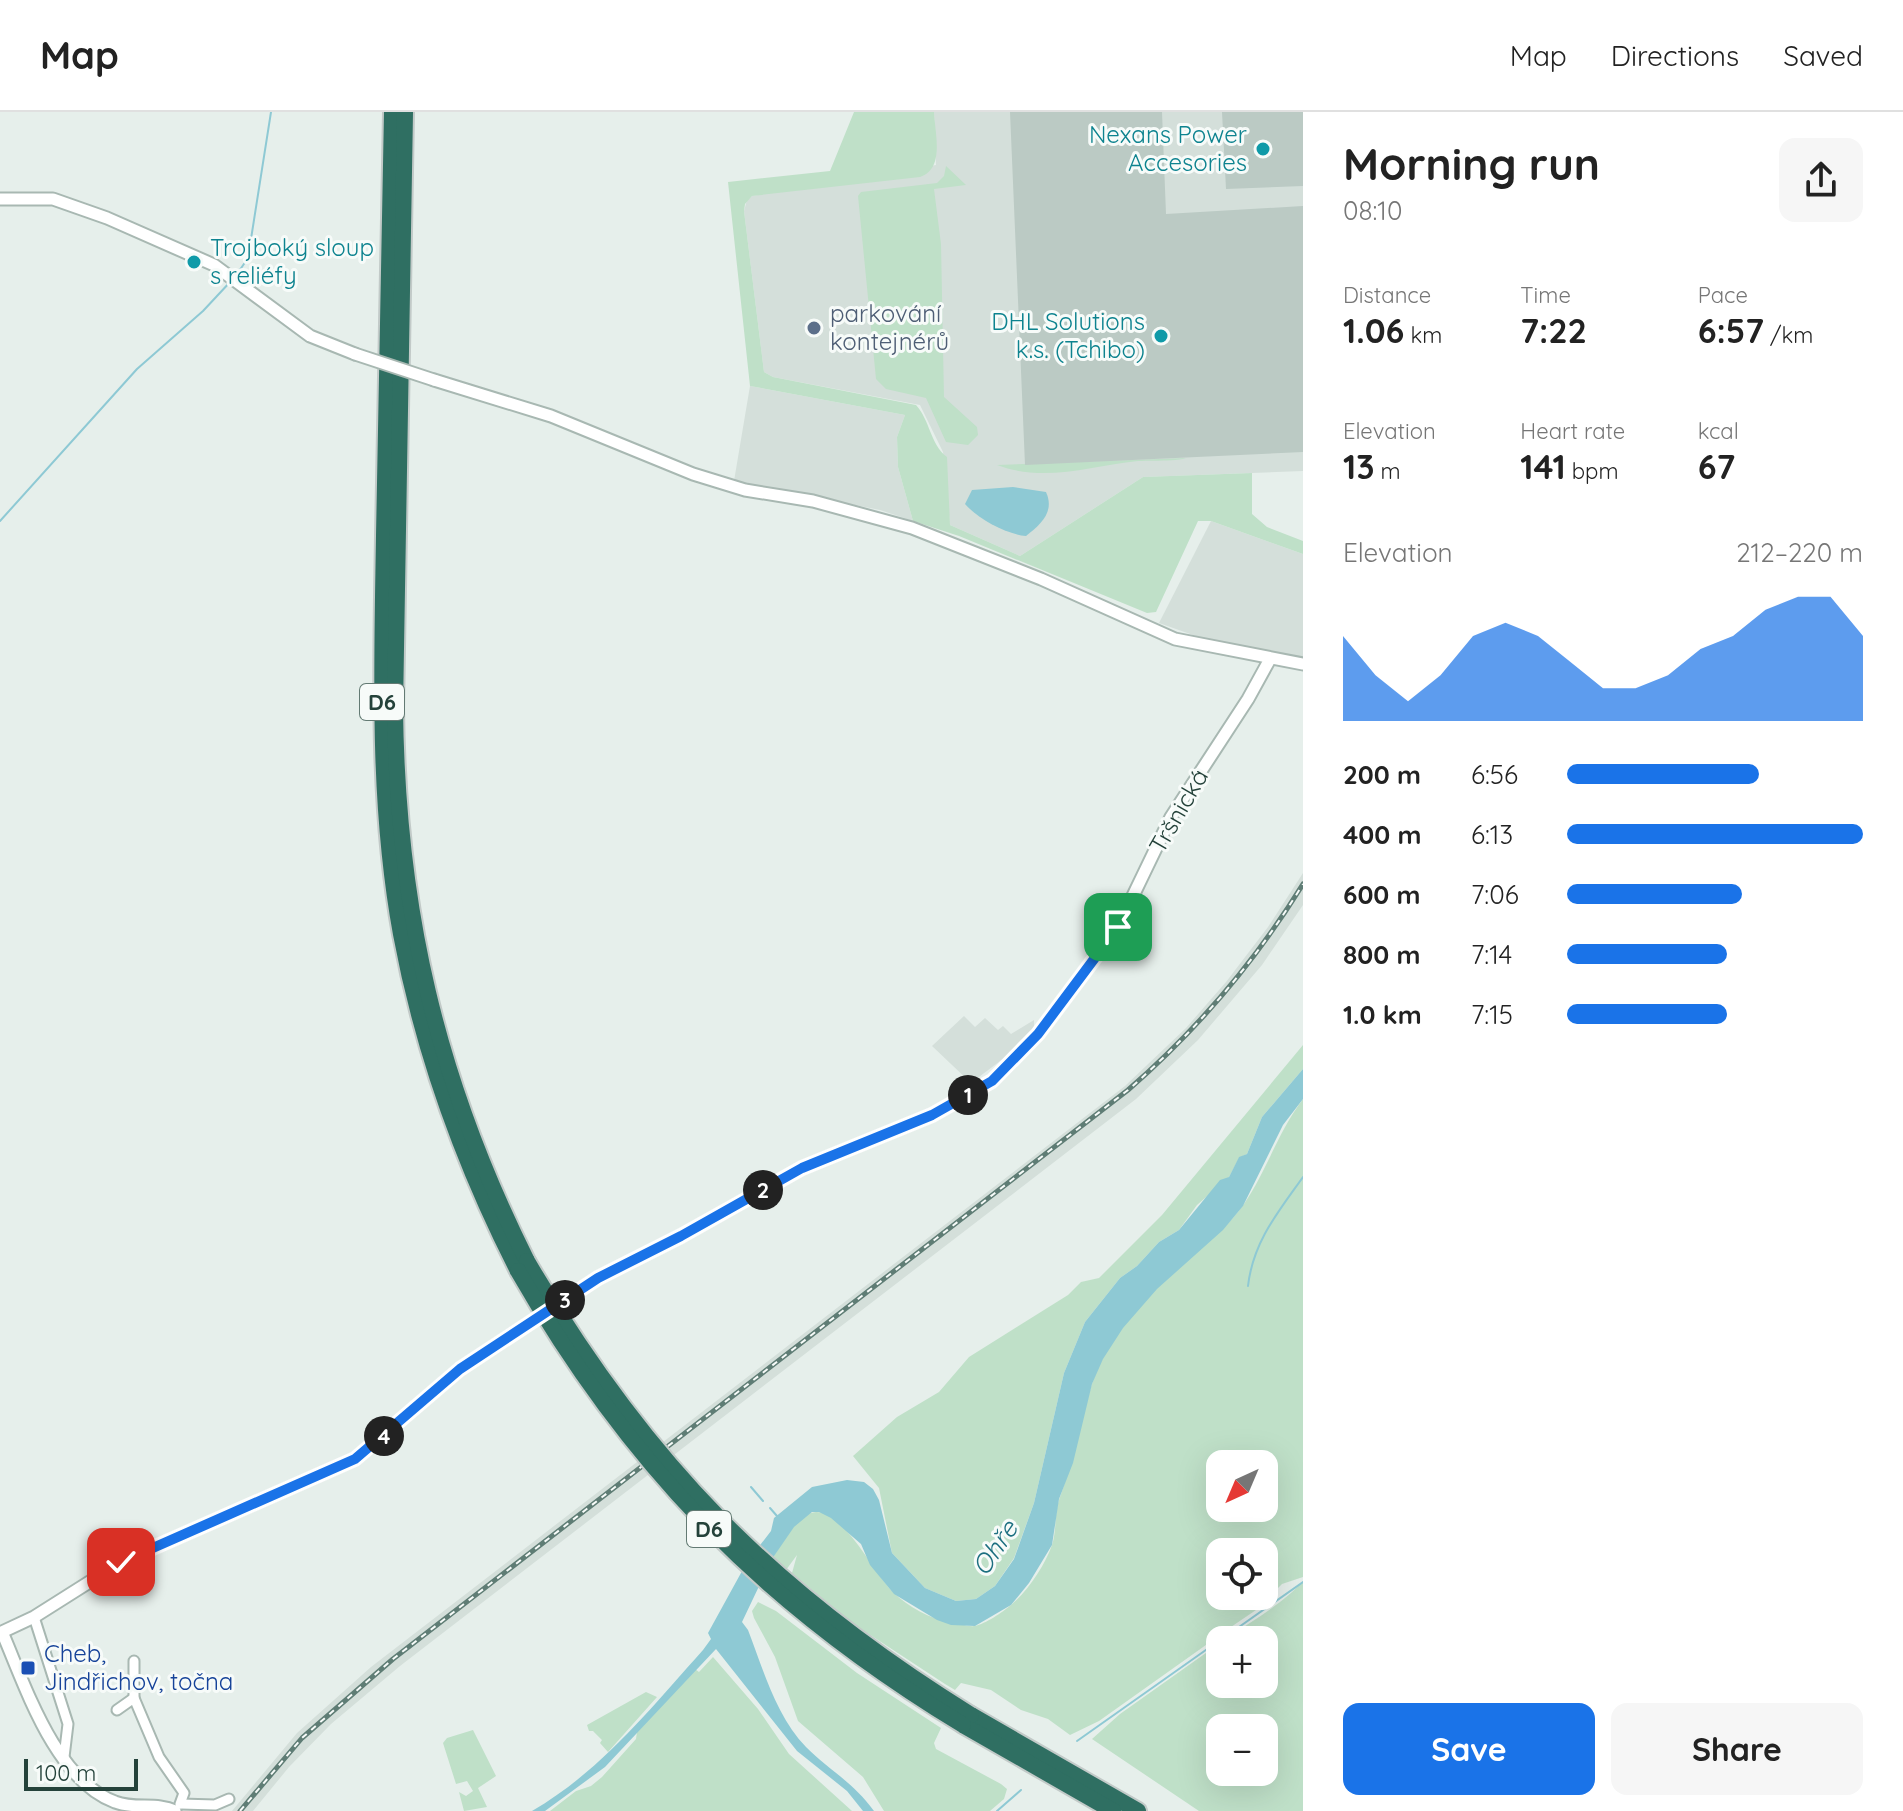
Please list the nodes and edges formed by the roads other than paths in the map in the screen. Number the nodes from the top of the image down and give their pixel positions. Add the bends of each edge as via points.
1 (392, 112) edge
2 (405, 112) edge
3 (0, 199) edge
4 (1270, 659) junction
5 (1303, 664) edge
6 (522, 1266) junction
7 (34, 1617) junction
8 (1, 1632) edge
9 (134, 1661) dead end
10 (134, 1698) junction
11 (117, 1710) dead end
12 (967, 1720) junction
13 (64, 1757) junction
14 (183, 1790) junction
15 (200, 1803) junction
16 (225, 1804) edge
17 (174, 1807) edge
18 (213, 1811) edge
19 (1113, 1811) edge
20 (1138, 1811) edge

1 - 6 highway, D6 via 382,652 386,821 401,932 428,1050 456,1137
2 - 6 highway, D6 via 395,708 405,875 440,1047
3 - 4 street, bridge via 53,199 107,218 214,265 310,336 355,354 551,416 693,474 912,528 1186,642
4 - 5 street
4 - 7 street, Tršnická via 1171,817 1118,927 1033,1040 992,1081 932,1115 802,1168 598,1278 460,1369 355,1459 121,1562
6 - 12 highway, D6, bridge via 560,1343 609,1413 706,1526 832,1638
7 - 8 street, Tršnická
7 - 13 street via 68,1724
8 - 13 street via 40,1722
9 - 10 street
10 - 11 street
10 - 14 street via 159,1757
12 - 19 highway, D6
12 - 20 highway, D6
13 - 17 street via 112,1802
14 - 15 street
14 - 17 street via 184,1798
15 - 16 street
15 - 17 street
15 - 18 street

